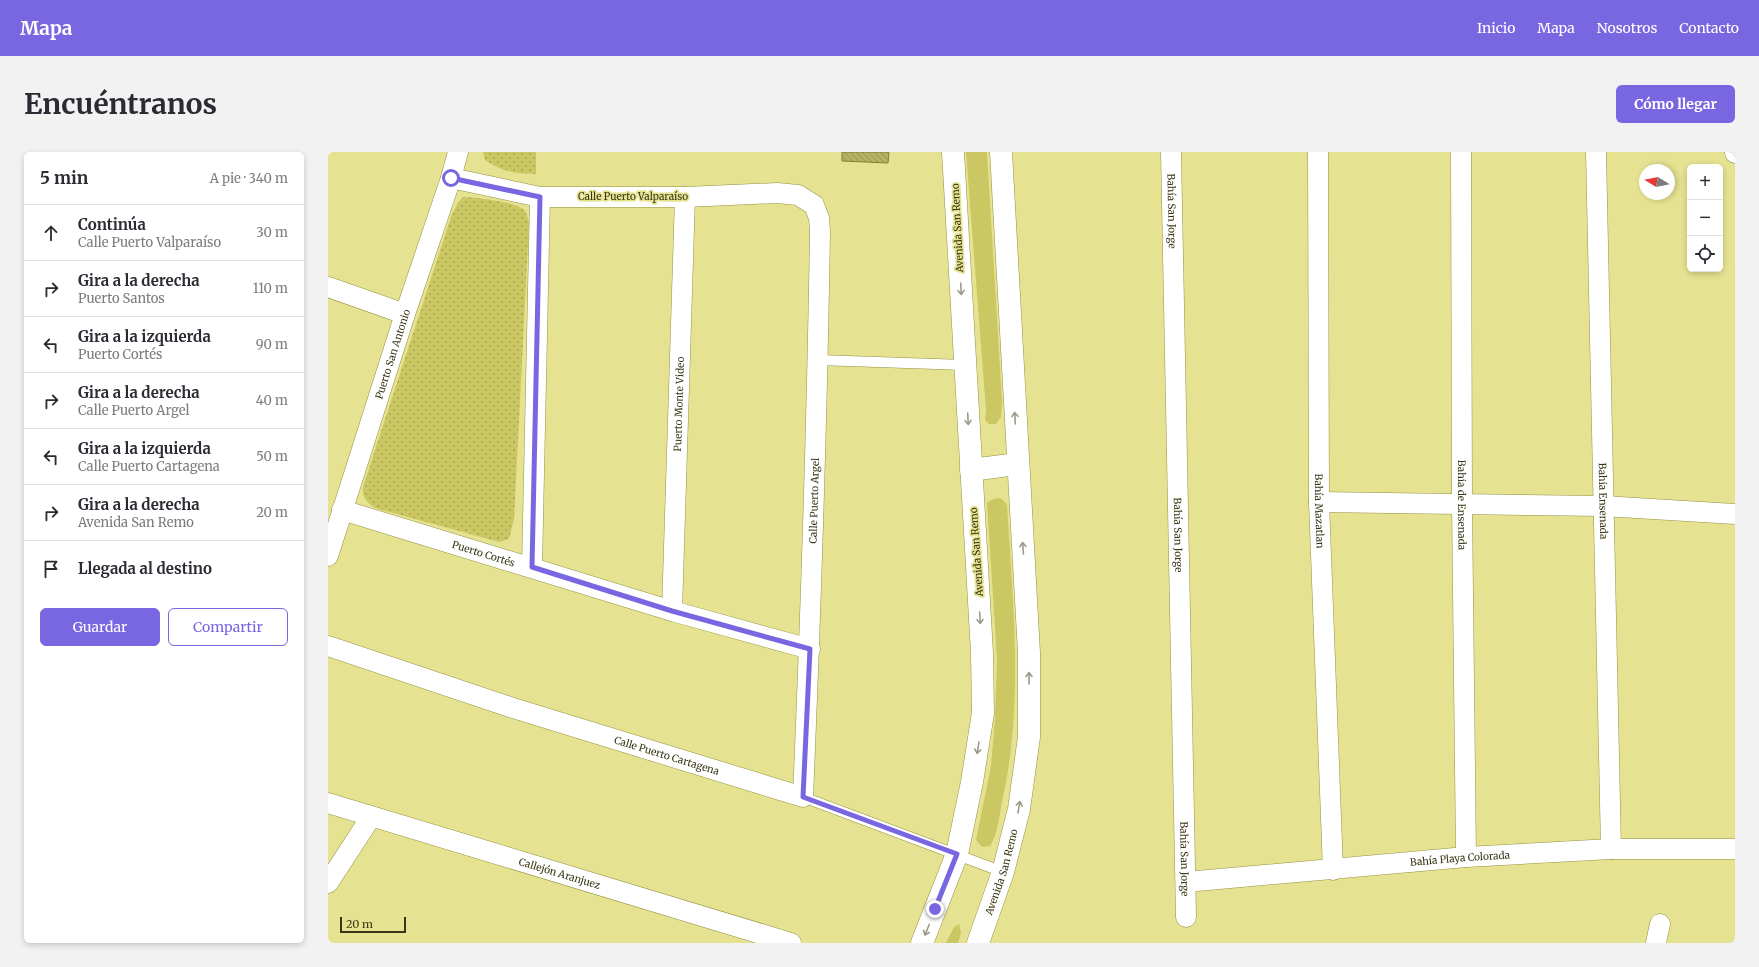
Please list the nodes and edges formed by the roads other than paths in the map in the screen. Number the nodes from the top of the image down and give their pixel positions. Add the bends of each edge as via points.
1 (458, 152) edge
2 (953, 152) edge
3 (1001, 152) edge
4 (1171, 152) edge
5 (1318, 152) edge
6 (1461, 152) edge
7 (1596, 152) edge
8 (451, 178) junction
9 (540, 197) junction
10 (685, 197) junction
11 (814, 205) joint
12 (328, 287) edge
13 (405, 314) junction
14 (818, 360) junction
15 (965, 364) junction
16 (1018, 464) junction
17 (971, 470) junction
18 (1319, 502) junction
19 (1462, 504) junction
20 (1603, 506) junction
21 (342, 510) junction
22 (1735, 514) edge
23 (328, 556) edge
24 (532, 567) junction
25 (672, 611) junction
26 (328, 646) edge
27 (810, 649) junction
28 (803, 797) junction
29 (328, 803) edge
30 (371, 817) junction
31 (1735, 848) edge
32 (1611, 849) junction
33 (957, 854) junction
34 (1466, 857) junction
35 (1333, 870) junction
36 (1003, 872) junction
37 (1186, 882) junction
38 (328, 883) edge
39 (1186, 917) dead end
40 (1660, 924) dead end
41 (790, 943) edge
42 (922, 943) edge
43 (978, 943) edge
44 (1656, 943) edge

1 - 8 street, Puerto San Antonio
2 -> 15 street, Avenida San Remo
16 -> 3 street, Avenida San Remo
4 - 37 street, Bahía San Jorge
5 - 18 street, Bahía Mazatlan
6 - 19 street, Bahia de Ensenada
7 - 20 street, Bahia Ensenada
8 - 9 street, Calle Puerto Valparaíso
8 - 13 street, Puerto San Antonio
9 - 10 street, Calle Puerto Valparaíso
9 - 24 street
10 - 11 street, Calle Puerto Valparaíso via 777,193 798,195
10 - 25 street, Puerto Monte Video
11 - 14 street, Calle Puerto Argel via 820,231
12 - 13 street
13 - 21 street, Puerto San Antonio
14 - 15 lane
14 - 27 street, Calle Puerto Argel
15 -> 17 street, Avenida San Remo
16 - 17 street
36 -> 16 street, Avenida San Remo via 1019,809 1029,737 1029,653
17 -> 33 street, Avenida San Remo via 983,712
18 - 19 street
18 - 35 street, Bahía Mazatlan
19 - 20 street
19 - 34 street, Bahia de Ensenada
20 - 22 street
20 - 32 street, Bahia Ensenada
21 - 23 street, Puerto San Antonio
21 - 24 street, Puerto Cortés
24 - 25 street, Puerto Cortés
25 - 27 street, Puerto Cortés
26 - 28 street, Calle Puerto Cartagena via 514,708
27 - 28 street, Calle Puerto Argel
28 - 33 lane, Calle Puerto Cartagena
29 - 30 street, Callejón Aranjuez
30 - 38 street
30 - 41 street, Callejón Aranjuez
31 - 32 street, Bahía Playa Colorada
32 - 34 street, Bahía Playa Colorada
33 - 36 lane, Calle Puerto Cartagena
33 -> 42 street, Avenida San Remo
34 - 35 street, Bahía Playa Colorada
35 - 37 street, Bahía Playa Colorada
36 - 43 street, Avenida San Remo
37 - 39 street, Bahía San Jorge
40 - 44 street

